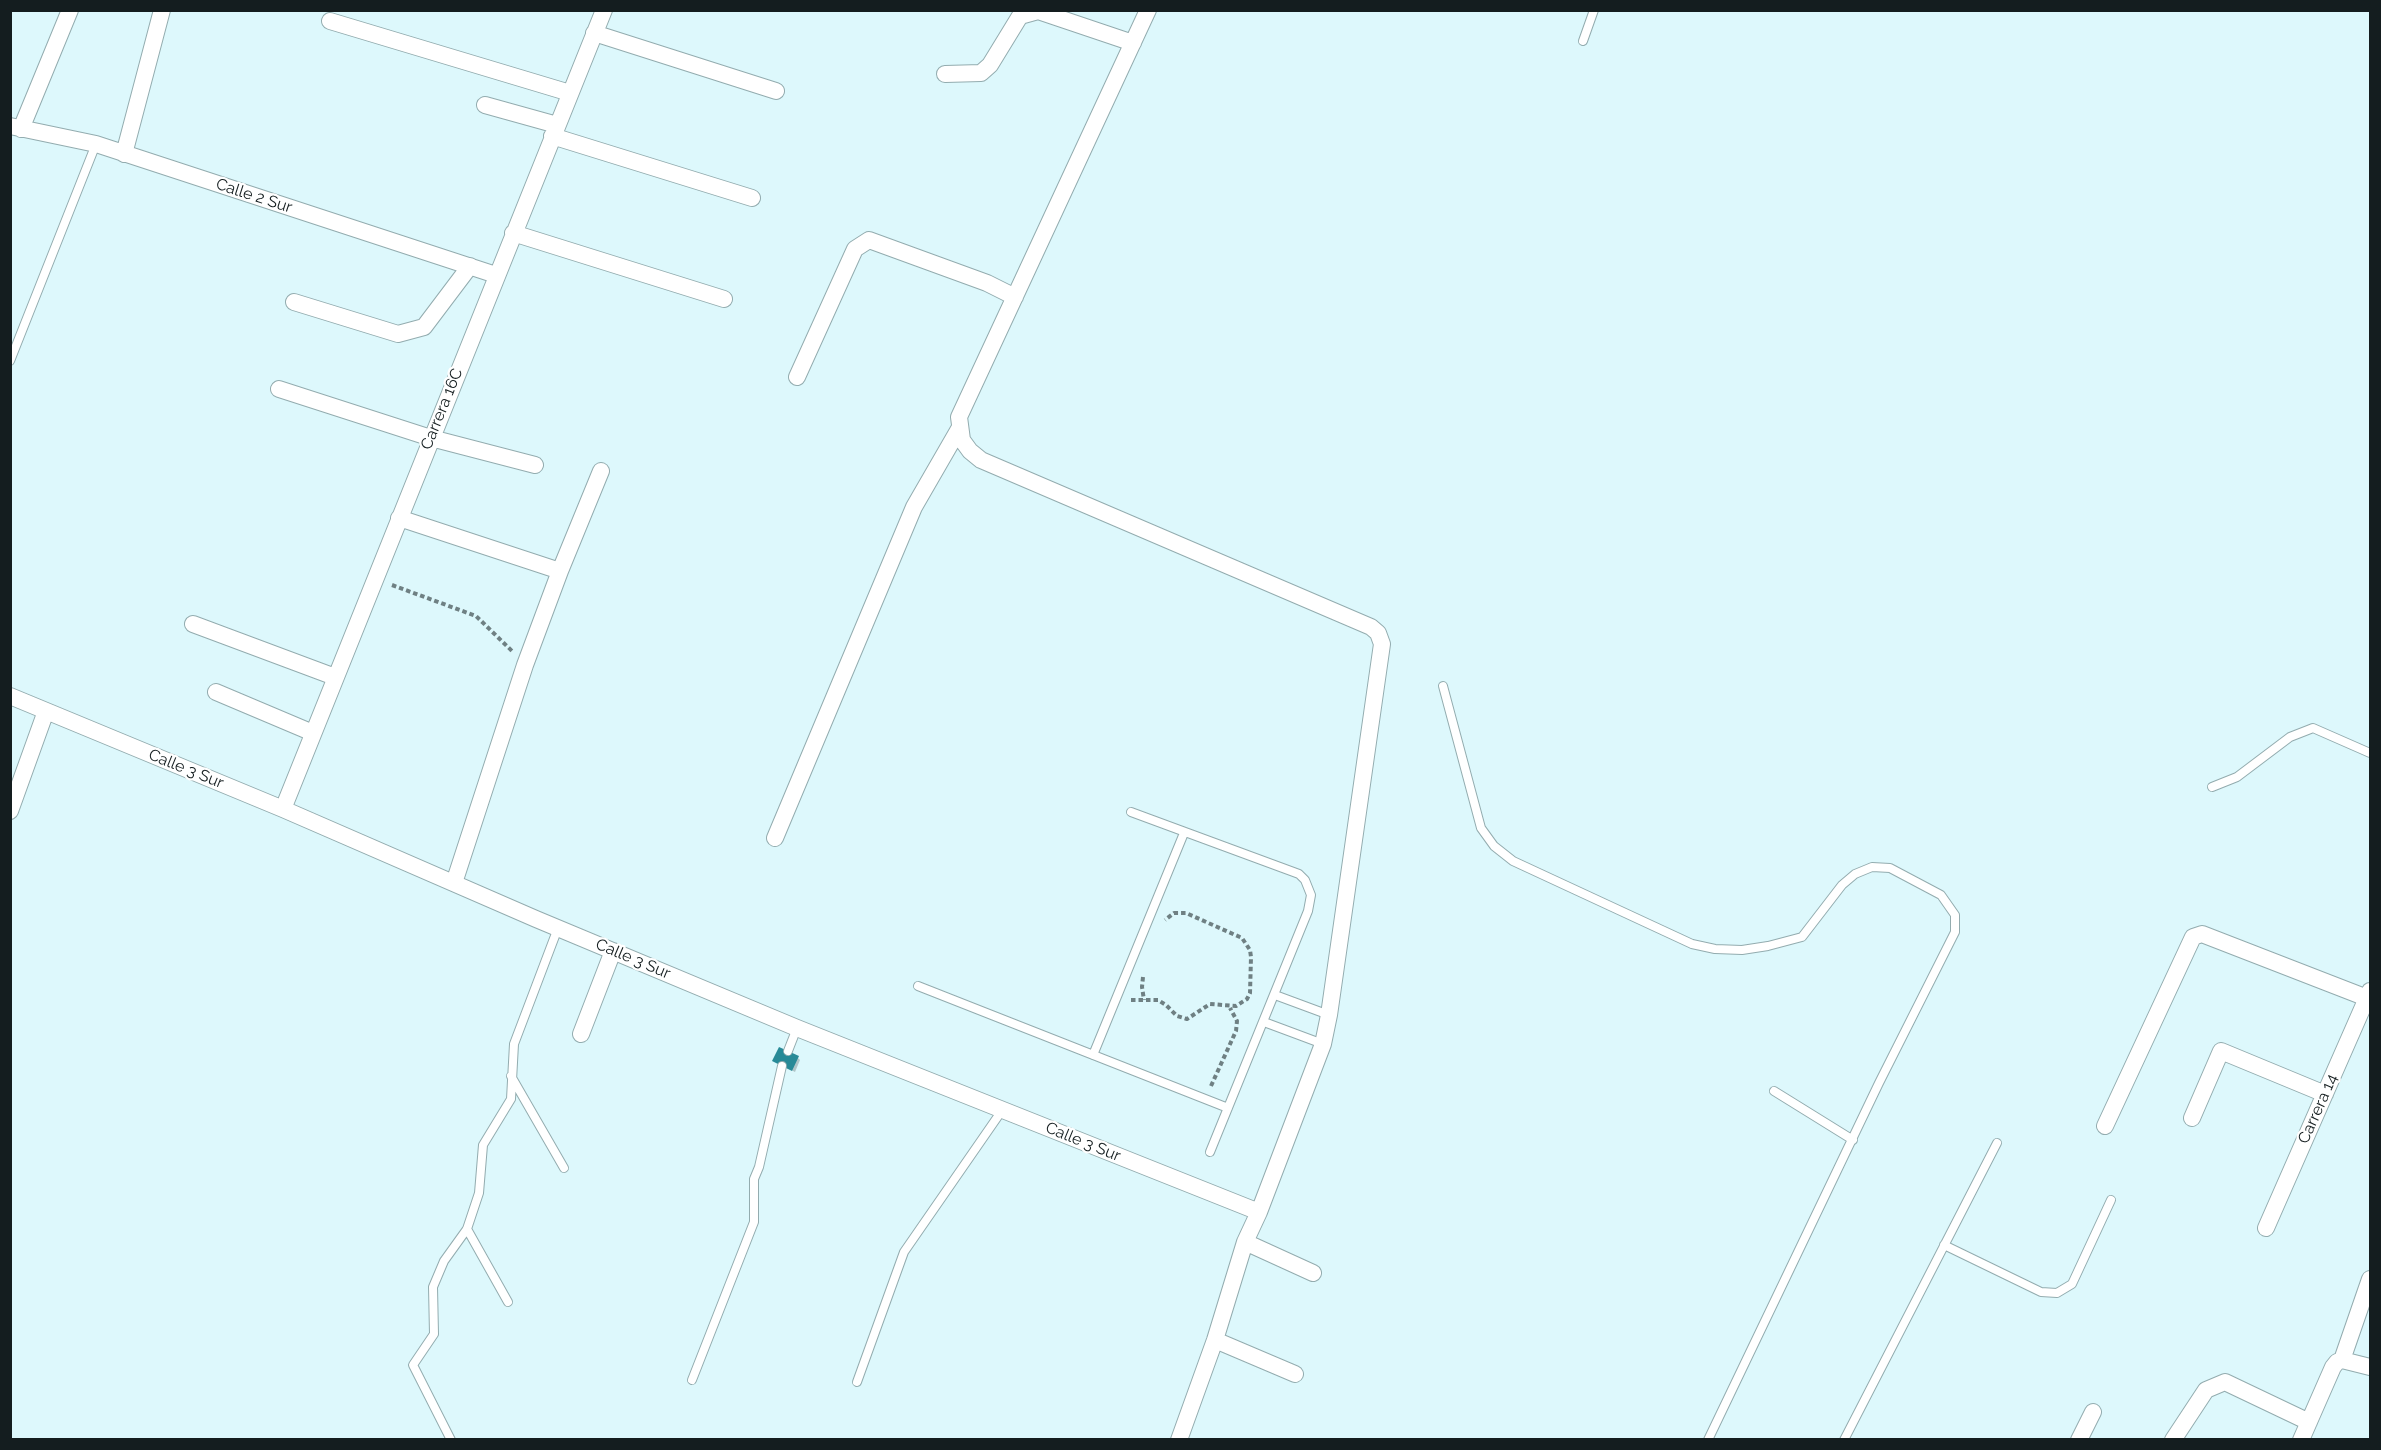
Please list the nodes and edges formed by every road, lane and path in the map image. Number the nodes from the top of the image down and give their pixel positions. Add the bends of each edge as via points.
1 (70, 10) edge
2 (162, 10) edge
3 (603, 10) edge
4 (1148, 10) edge
5 (1594, 10) edge
6 (330, 21) dead end
7 (594, 33) junction
8 (1583, 41) dead end
9 (1133, 43) junction
10 (945, 74) dead end
11 (776, 91) dead end
12 (570, 93) junction
13 (485, 105) dead end
14 (16, 127) edge
15 (555, 130) junction
16 (96, 144) junction
17 (124, 154) junction
18 (752, 198) dead end
19 (513, 233) junction
20 (470, 266) junction
21 (496, 275) junction
22 (1015, 297) junction
23 (724, 299) dead end
24 (294, 302) dead end
25 (10, 361) edge
26 (797, 377) dead end
27 (279, 389) dead end
28 (959, 429) junction
29 (430, 438) junction
30 (535, 465) dead end
31 (601, 471) dead end
32 (399, 519) junction
33 (560, 571) junction
34 (375, 579) junction
35 (194, 624) dead end
36 (525, 664) junction
37 (335, 677) junction
38 (1443, 686) dead end
39 (216, 692) dead end
40 (10, 696) edge
41 (46, 711) junction
42 (313, 733) junction
43 (2370, 753) edge
44 (2212, 787) dead end
45 (283, 809) junction
46 (10, 811) edge
47 (1131, 812) dead end
48 (1184, 833) junction
49 (775, 838) dead end
50 (454, 883) junction
51 (1163, 924) dead end
52 (558, 928) junction
53 (613, 951) junction
54 (1145, 970) dead end
55 (918, 986) dead end
56 (2369, 994) edge
57 (1275, 995) junction
58 (1117, 1000) junction
59 (1144, 1000) junction
60 (1229, 1007) junction
61 (1329, 1015) junction
62 (1264, 1022) junction
63 (797, 1028) junction
64 (581, 1034) dead end
65 (1323, 1044) junction
66 (788, 1051) dead end
67 (1093, 1055) junction
68 (782, 1066) dead end
69 (511, 1076) junction
70 (1774, 1091) dead end
71 (2325, 1094) junction
72 (1206, 1099) junction
73 (1228, 1108) junction
74 (1003, 1109) junction
75 (2192, 1118) dead end
76 (2105, 1126) dead end
77 (1853, 1140) junction
78 (1996, 1143) dead end
79 (1210, 1152) dead end
80 (564, 1168) dead end
81 (2111, 1200) dead end
82 (1259, 1212) junction
83 (2265, 1228) dead end
84 (467, 1229) junction
85 (1245, 1242) junction
86 (1944, 1245) junction
87 (1313, 1273) dead end
88 (2370, 1280) edge
89 (508, 1302) dead end
90 (1215, 1340) junction
91 (2342, 1359) junction
92 (2370, 1367) edge
93 (1295, 1374) dead end
94 (692, 1380) dead end
95 (857, 1382) dead end
96 (2093, 1412) dead end
97 (2309, 1422) junction
98 (451, 1440) edge
99 (1179, 1440) edge
100 (1708, 1440) edge
101 (1844, 1440) edge
102 (2079, 1440) edge
103 (2173, 1440) edge
104 (2301, 1440) edge

1 - 14 street
2 - 17 street
3 - 7 street, Carrera 16C
4 - 9 street
5 - 8 lane
6 - 12 street
7 - 11 street
7 - 12 street, Carrera 16C
9 - 10 street via 1038,11 1020,16 981,72
9 - 22 street
12 - 15 street, Carrera 16C
13 - 15 street
14 - 16 street, Calle 2 Sur
15 - 18 street
15 - 19 street, Carrera 16C
16 - 17 street, Calle 2 Sur
16 - 25 lane
17 - 20 street, Calle 2 Sur
19 - 21 street, Carrera 16C
19 - 23 street
20 - 21 street, Calle 2 Sur
20 - 24 street via 424,327 398,334
21 - 29 street, Carrera 16C
22 - 26 street via 869,240 855,249
22 - 28 street via 959,417
27 - 29 street
28 - 49 street via 914,507
28 - 61 street via 962,440 981,460 1378,633 1382,644
29 - 30 street
29 - 32 street, Carrera 16C
31 - 33 street
32 - 33 street
32 - 34 street, Carrera 16C
33 - 36 street
34 - 36 path via 476,616
34 - 37 street, Carrera 16C
35 - 37 street
36 - 50 street
37 - 42 street, Carrera 16C
38 - 77 lane via 1481,828 1494,846 1513,861 1692,944 1742,950 1802,937 1842,885 1872,867 1890,868 1941,895 1955,915 1955,932
39 - 42 street
40 - 41 street, Calle 3 Sur
41 - 45 street, Calle 3 Sur
41 - 46 street
42 - 45 street, Carrera 16C
43 - 44 lane via 2313,728 2290,737 2237,777
45 - 50 street, Calle 3 Sur
47 - 48 lane
48 - 57 lane via 1299,874 1305,880 1311,903
48 - 58 lane
50 - 52 street, Calle 3 Sur
51 - 60 path via 1169,915 1186,913 1236,934 1247,943 1251,957 1250,993 1242,1004
52 - 53 street, Calle 3 Sur
52 - 69 lane via 514,1044
53 - 63 street, Calle 3 Sur
53 - 64 street
54 - 59 path
55 - 67 lane
56 - 71 street, Carrera 14
56 - 76 street via 2202,934 2193,937
57 - 61 lane
57 - 62 lane
58 - 59 path
58 - 67 lane
59 - 60 path via 1158,1000 1184,1019 1210,1004
60 - 72 path via 1237,1021 1236,1031
61 - 65 street
62 - 65 lane
62 - 73 lane
63 - 66 lane
63 - 74 street, Calle 3 Sur
65 - 82 street
67 - 72 lane
68 - 94 lane via 754,1179 754,1222
69 - 80 lane
69 - 84 lane via 511,1099 483,1145 480,1193
70 - 77 lane
71 - 75 street via 2221,1051
71 - 83 street, Carrera 14
72 - 73 lane
73 - 79 lane
74 - 82 street, Calle 3 Sur
74 - 95 lane via 904,1252
77 - 100 lane
78 - 86 lane
81 - 86 lane via 2072,1284 2057,1293 2041,1292
82 - 85 street
84 - 89 lane
84 - 98 lane via 444,1261 433,1287 434,1334 413,1365
85 - 87 street
85 - 90 street
86 - 101 lane
88 - 91 street
90 - 93 street
90 - 99 street
91 - 92 street
91 - 97 street via 2332,1367
96 - 102 street
97 - 103 street via 2224,1382 2206,1390
97 - 104 street

